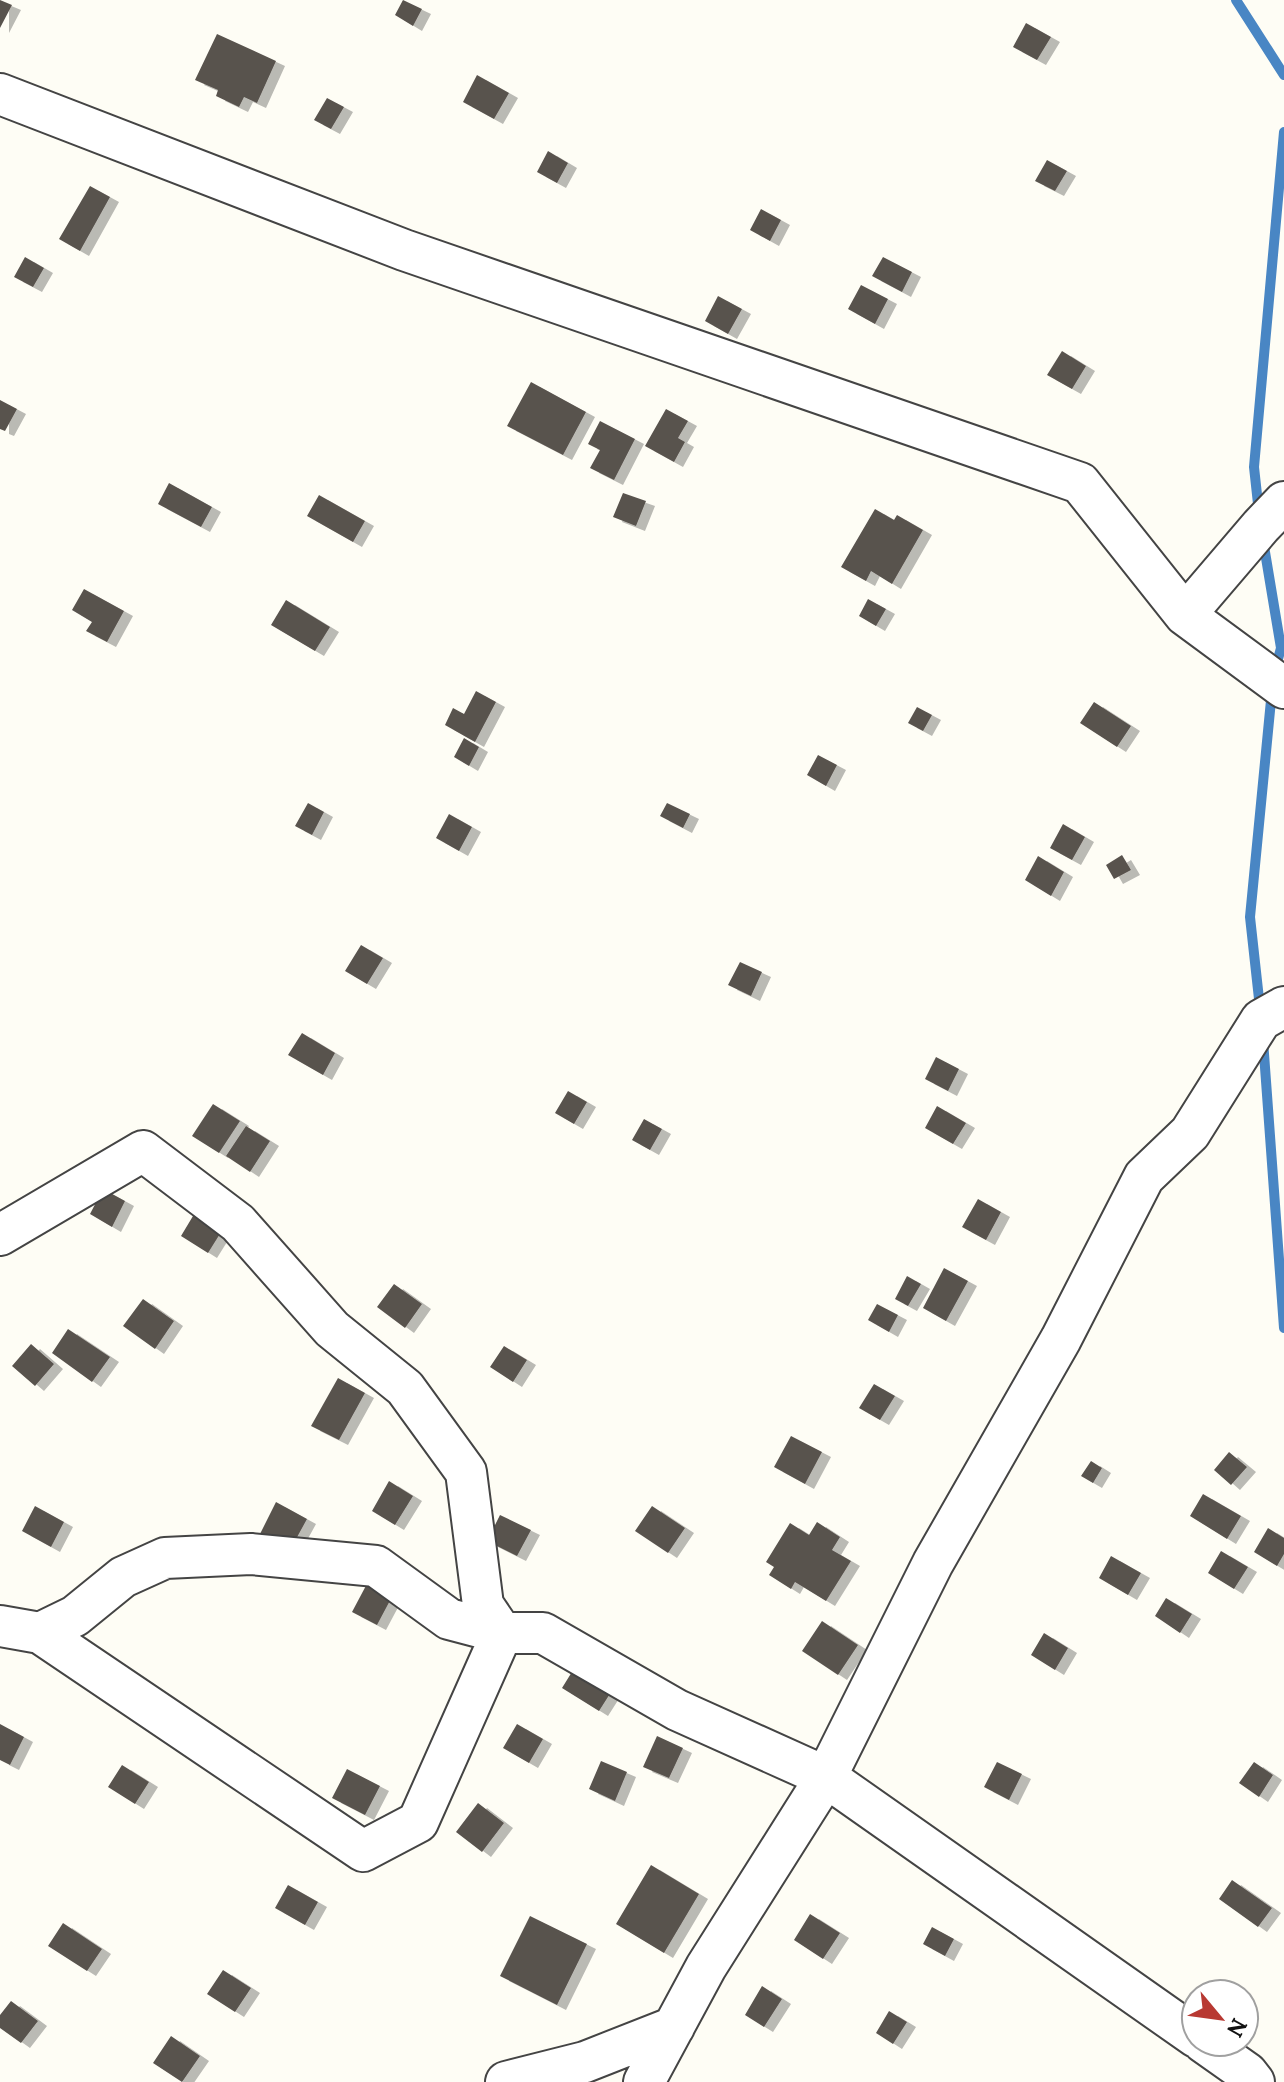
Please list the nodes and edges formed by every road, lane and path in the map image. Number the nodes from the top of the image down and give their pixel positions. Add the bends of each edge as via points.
1 (0, 94) edge
2 (1284, 502) edge
3 (1185, 615) junction
4 (1284, 688) edge
5 (1284, 1007) edge
6 (0, 1235) edge
7 (0, 1626) edge
8 (40, 1633) junction
9 (502, 1633) junction
10 (826, 1777) junction
11 (1180, 2026) edge
12 (674, 2027) junction
13 (1226, 2058) edge
14 (506, 2082) edge
15 (644, 2082) edge
16 (1254, 2082) edge

1 - 3 street via 404,250 1080,483
2 - 3 street
3 - 4 street
5 - 10 street via 1261,1020 1190,1133 1144,1177 1061,1339 933,1563
6 - 9 street via 143,1151 238,1223 332,1329 405,1388 466,1472 483,1605
7 - 8 street
8 - 9 street via 75,1616 123,1577 165,1558 251,1554 376,1566 449,1619
8 - 9 street via 363,1851 418,1822
9 - 10 street via 543,1633 677,1710
10 - 11 street
10 - 12 street
12 - 14 street via 585,2062
12 - 15 street
13 - 16 street

